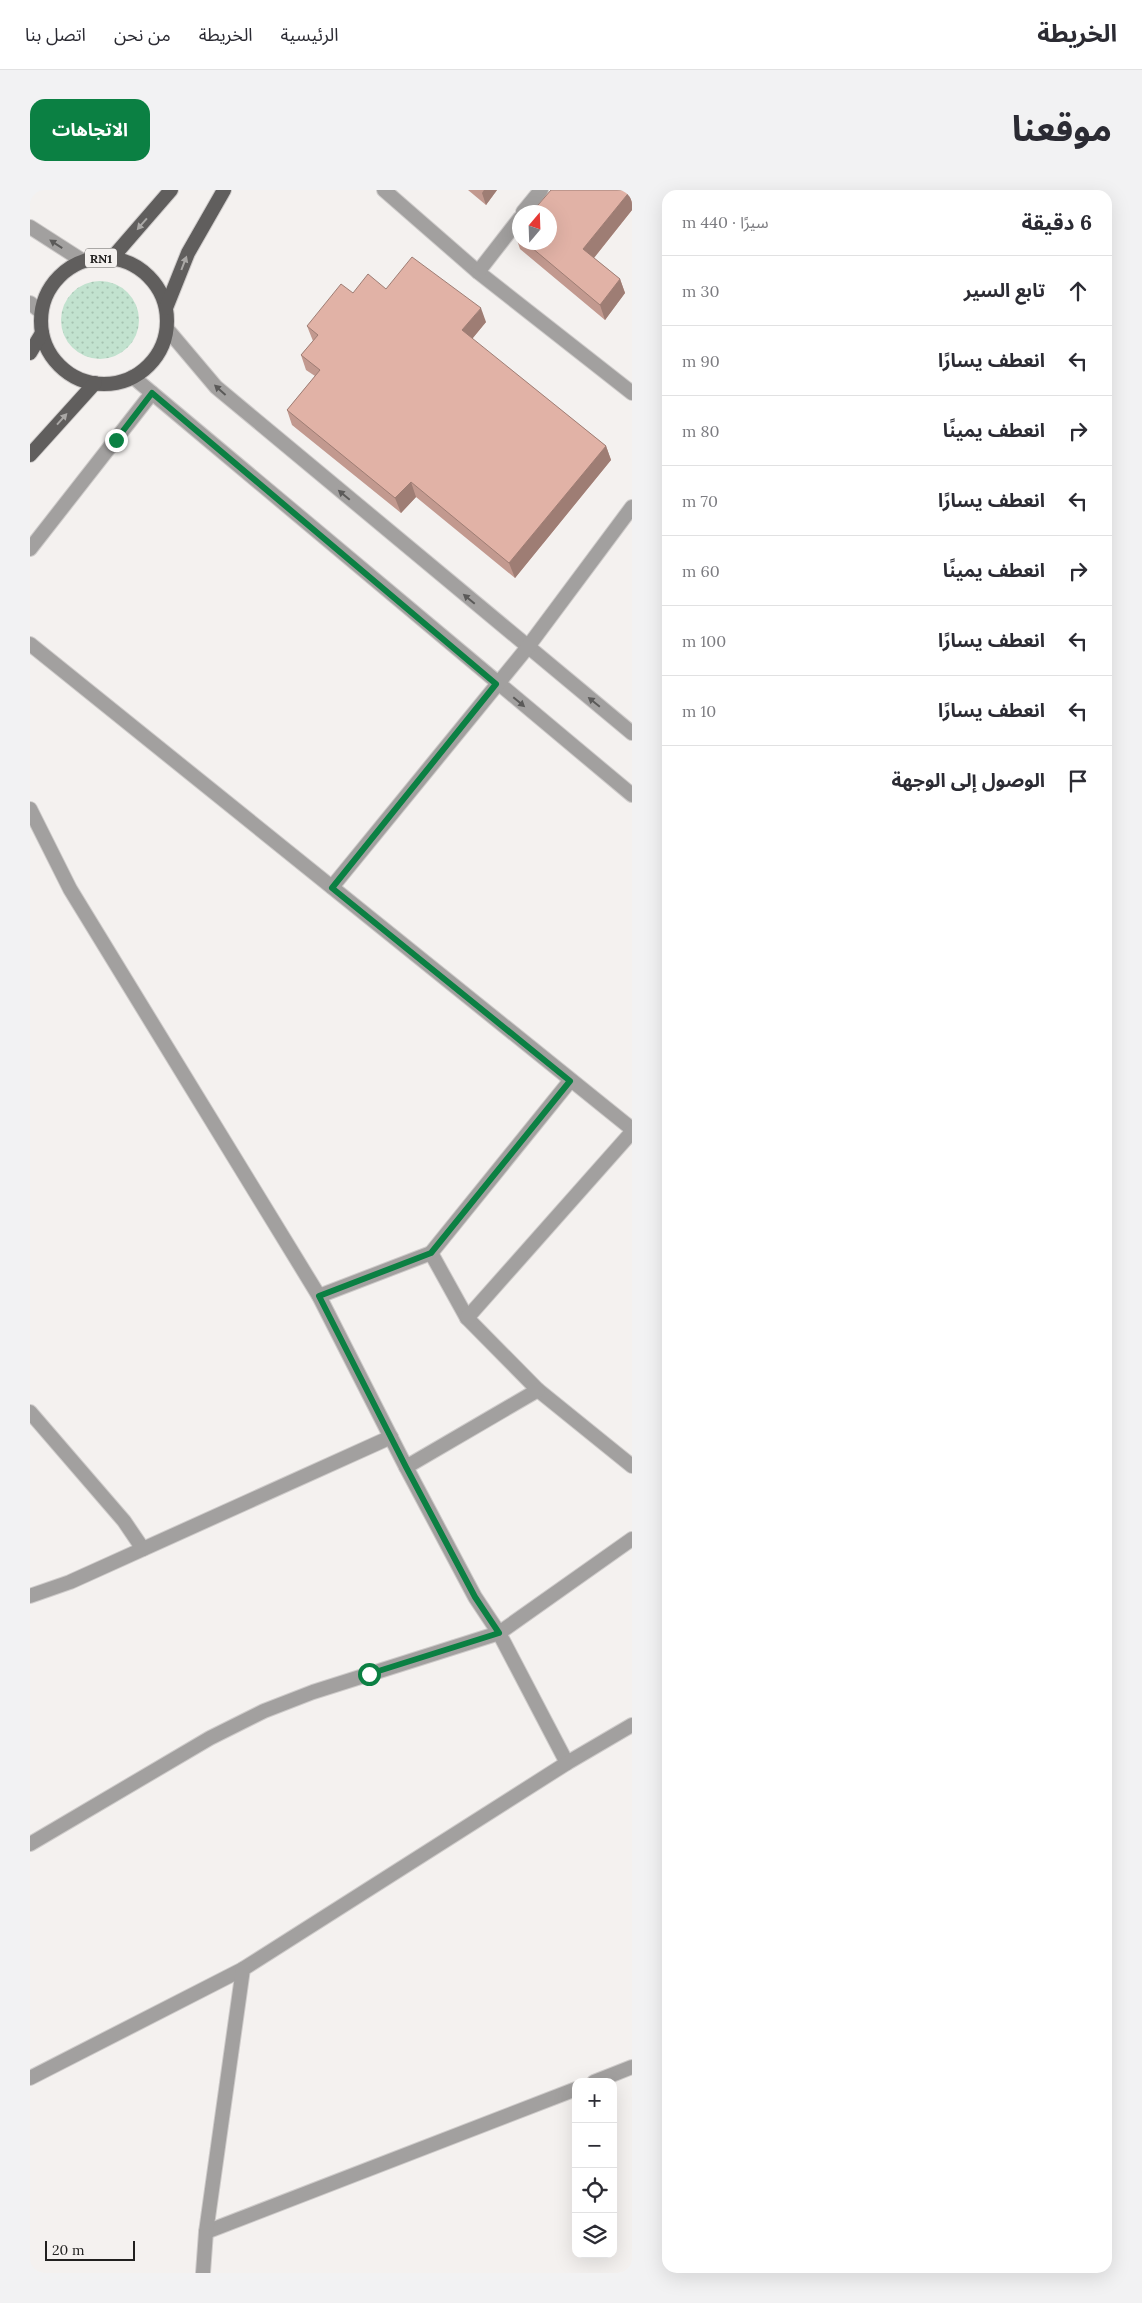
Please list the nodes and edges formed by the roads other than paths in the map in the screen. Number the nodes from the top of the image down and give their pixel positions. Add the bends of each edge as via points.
1 (171, 190) edge
2 (224, 190) edge
3 (384, 190) edge
4 (541, 190) edge
5 (529, 205) edge
6 (30, 227) edge
7 (512, 228) edge
8 (112, 258) junction
9 (82, 262) junction
10 (478, 272) junction
11 (30, 303) edge
12 (166, 308) junction
13 (41, 312) junction
14 (167, 329) junction
15 (42, 333) junction
16 (30, 353) edge
17 (133, 377) junction
18 (95, 383) junction
19 (152, 393) junction
20 (632, 393) edge
21 (30, 455) edge
22 (632, 507) edge
23 (30, 549) edge
24 (30, 644) edge
25 (527, 648) junction
26 (496, 684) junction
27 (632, 733) edge
28 (632, 795) edge
29 (30, 809) edge
30 (332, 888) junction
31 (570, 1081) junction
32 (632, 1131) edge
33 (431, 1253) junction
34 (319, 1296) junction
35 (467, 1318) junction
36 (538, 1390) junction
37 (30, 1412) edge
38 (391, 1437) junction
39 (632, 1466) edge
40 (406, 1467) junction
41 (632, 1539) edge
42 (142, 1549) junction
43 (30, 1596) edge
44 (499, 1633) junction
45 (632, 1725) edge
46 (567, 1763) junction
47 (30, 1844) edge
48 (243, 1969) junction
49 (632, 2067) edge
50 (30, 2078) edge
51 (604, 2078) edge
52 (572, 2091) edge
53 (206, 2232) junction
54 (203, 2273) edge

1 -> 8 main road, RN1
12 -> 2 main road, RN1 via 188,253
3 - 10 street
4 - 5 street
9 -> 6 street
7 - 10 street
8 - 9 main road, RN1
8 - 12 main road, RN1 via 147,274 159,290
9 - 13 main road, RN1 via 55,281
10 - 20 street
11 - 13 street
12 - 14 main road, RN1
13 - 15 main road, RN1
14 - 17 main road, RN1 via 161,348 150,365
25 -> 14 street via 216,387
15 - 16 main road
15 - 18 main road, RN1 via 49,351 61,366 76,377
17 - 18 main road, RN1 via 121,382
17 - 19 street
21 -> 18 main road
19 - 23 street
19 - 26 street
22 - 25 street
24 - 30 street
25 - 26 street
27 -> 25 street
26 -> 28 street
26 - 30 street
29 - 34 street via 70,889
30 - 31 street
31 - 32 street
31 - 33 street
32 - 35 street
33 - 34 street
33 - 35 street
34 - 38 street
35 - 36 street
36 - 39 street
36 - 40 street
37 - 42 street via 124,1522
38 - 40 street
38 - 42 street
40 - 44 street via 475,1597
41 - 44 street
42 - 43 street via 70,1582
44 - 46 street
44 - 47 street via 313,1692 264,1711 210,1738
45 - 46 street
46 - 48 street
48 - 50 street
48 - 53 street
49 - 51 street
52 - 53 street
53 - 54 street

